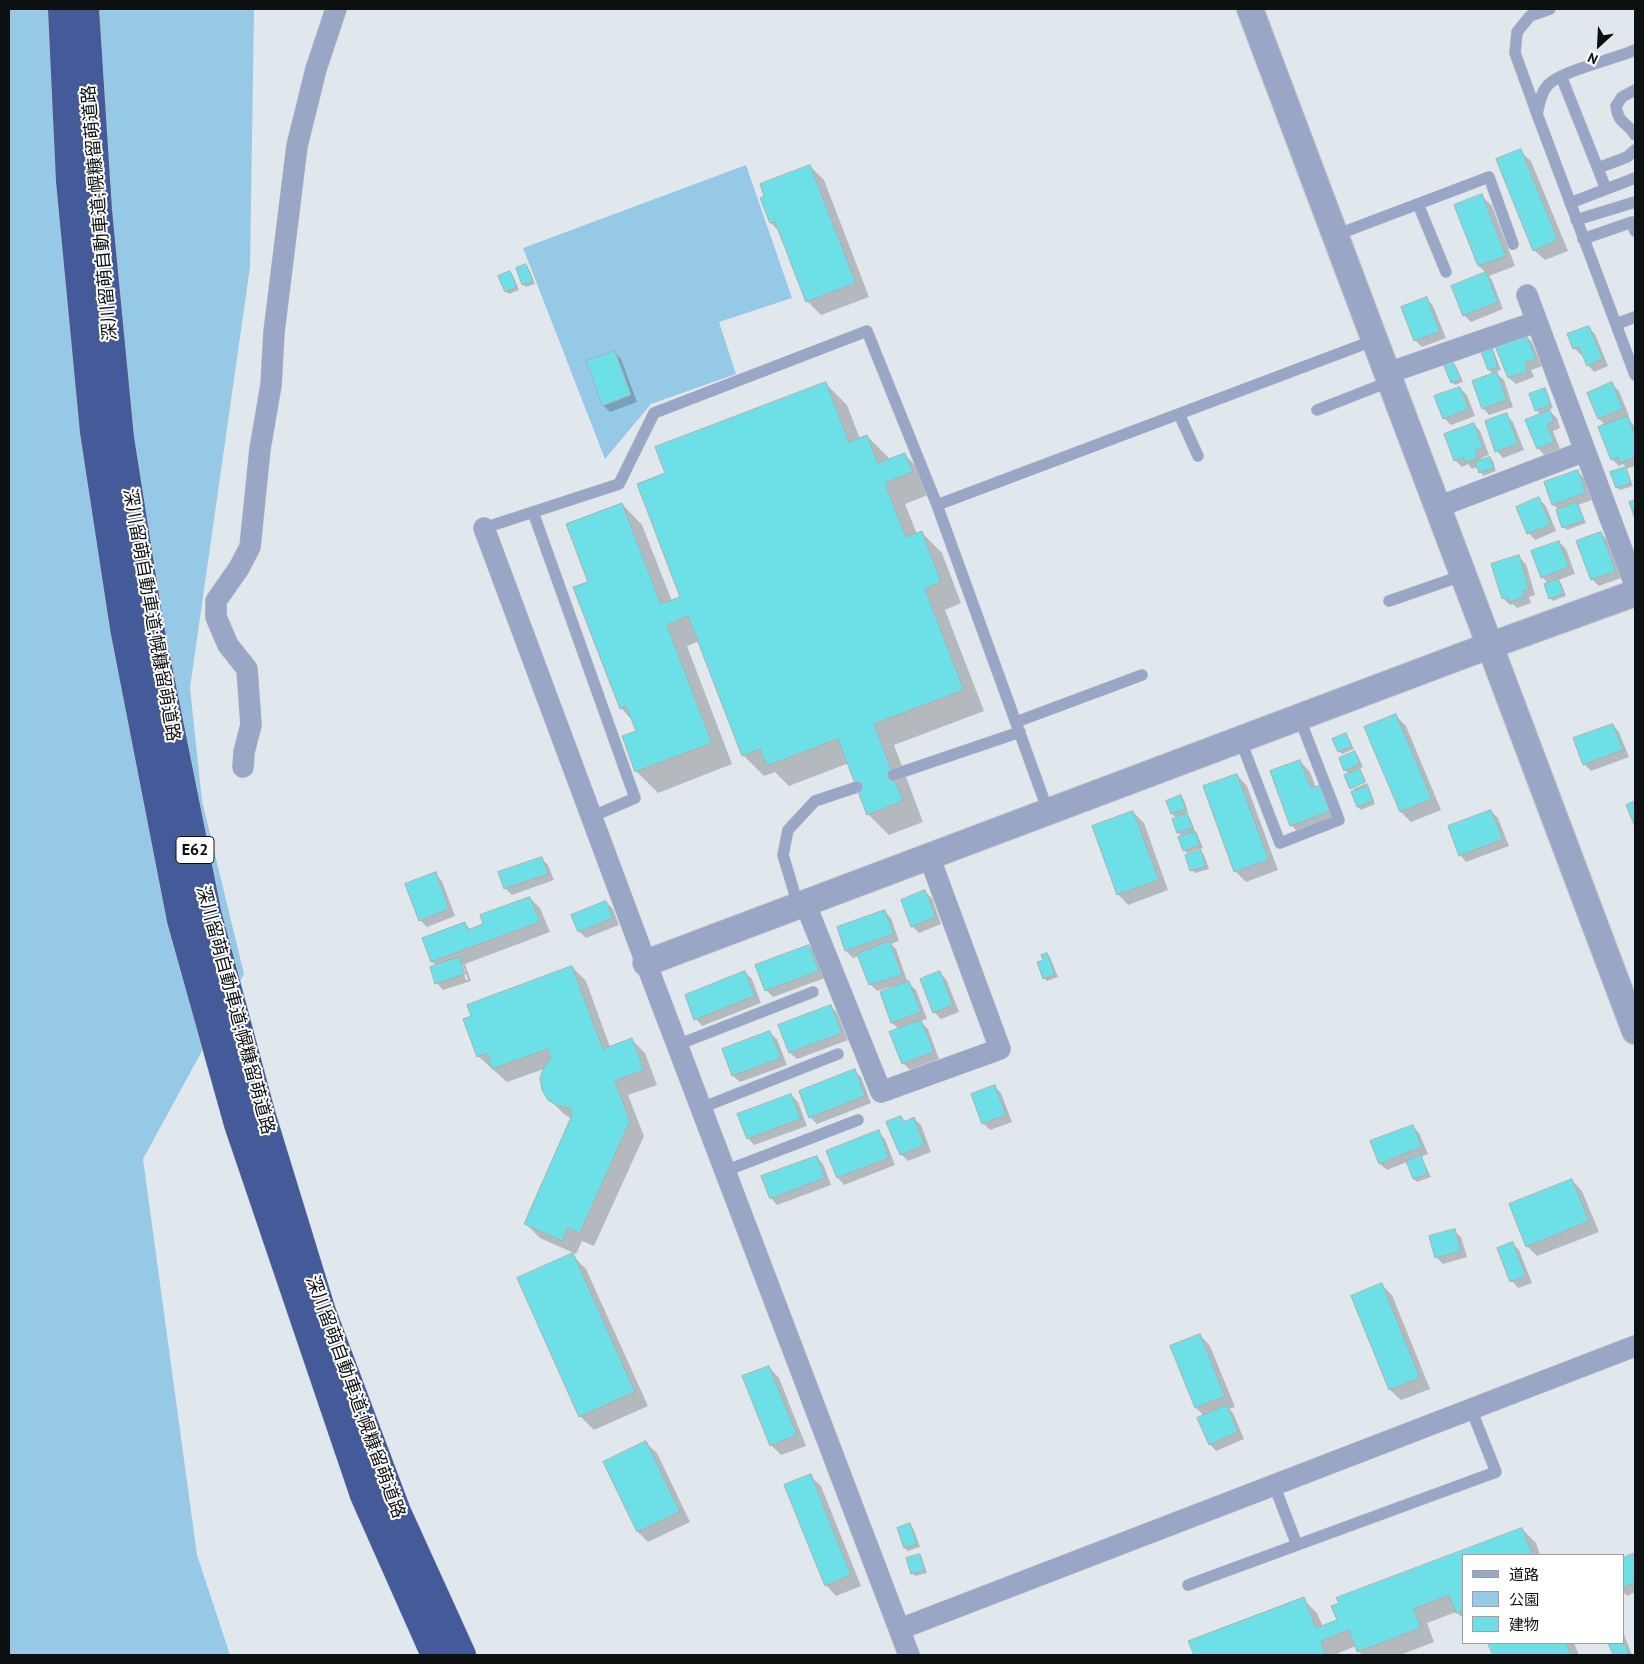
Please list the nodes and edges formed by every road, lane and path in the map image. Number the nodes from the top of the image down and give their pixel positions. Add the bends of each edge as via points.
1 (62, 9) edge
2 (85, 9) edge
3 (336, 9) edge
4 (1250, 9) edge
5 (1550, 9) edge
6 (1634, 54) edge
7 (1561, 76) junction
8 (1635, 90) edge
9 (1537, 114) junction
10 (1635, 136) edge
11 (1635, 150) edge
12 (1598, 168) junction
13 (1635, 178) edge
14 (1606, 189) junction
15 (1635, 202) edge
16 (1570, 203) junction
17 (1418, 204) junction
18 (1576, 220) junction
19 (1635, 231) edge
20 (1336, 235) junction
21 (1583, 239) junction
22 (1513, 244) dead end
23 (1446, 272) dead end
24 (1527, 296) dead end
25 (1635, 316) edge
26 (1536, 322) junction
27 (1616, 324) junction
28 (1635, 339) edge
29 (1375, 340) junction
30 (1624, 344) junction
31 (1635, 375) edge
32 (1389, 377) junction
33 (1317, 410) dead end
34 (1179, 414) junction
35 (1585, 452) junction
36 (1198, 456) dead end
37 (937, 505) junction
38 (1438, 507) junction
39 (533, 512) junction
40 (484, 528) joint
41 (1464, 574) junction
42 (1635, 585) edge
43 (1635, 593) edge
44 (1389, 601) dead end
45 (1490, 645) junction
46 (1142, 675) dead end
47 (1299, 717) junction
48 (1018, 727) junction
49 (1240, 739) junction
50 (243, 767) dead end
51 (893, 775) dead end
52 (857, 787) dead end
53 (1048, 811) junction
54 (591, 817) junction
55 (929, 856) junction
56 (802, 904) junction
57 (646, 963) junction
58 (813, 992) dead end
59 (1635, 1032) edge
60 (677, 1046) junction
61 (838, 1054) dead end
62 (701, 1108) junction
63 (858, 1120) dead end
64 (725, 1171) junction
65 (1635, 1346) edge
66 (1471, 1409) junction
67 (1274, 1485) junction
68 (1297, 1545) junction
69 (1188, 1585) dead end
70 (900, 1630) junction
71 (435, 1655) edge
72 (462, 1655) edge
73 (909, 1655) edge

1 - 71 highway, 深川留萌自動車道;幌糠留萌道路 / E62 via 70,181 94,432 124,628 182,920 238,1124 364,1495
2 - 72 highway, 深川留萌自動車道;幌糠留萌道路 / E62 via 98,210 120,438 148,622 208,916 261,1113 322,1312 397,1512
3 - 50 street via 316,69 297,146 250,547 216,601 216,617 228,644 247,668 252,725
4 - 20 street
5 - 9 lane via 1530,16 1516,32 1515,53
6 - 7 lane
7 - 9 lane via 1548,85
7 - 12 lane
8 - 10 lane via 1622,96 1616,106 1618,118
9 - 16 lane
11 - 12 lane
12 - 14 lane
13 - 14 lane
14 - 16 lane
15 - 18 lane
16 - 18 lane
17 - 20 lane
17 - 22 lane via 1489,177
17 - 23 lane
18 - 21 lane
19 - 21 lane via 1632,222
20 - 29 street
21 - 27 lane
24 - 26 street
25 - 27 lane
26 - 32 street
26 - 35 street
27 - 30 lane
28 - 30 lane
29 - 32 street
29 - 34 lane
30 - 31 lane
32 - 33 lane
32 - 38 street
34 - 36 lane
34 - 37 lane
35 - 38 street
35 - 42 street
37 - 39 lane via 867,331 654,413 619,484
37 - 48 lane
38 - 41 street
39 - 40 lane
39 - 54 lane via 635,798
40 - 54 street
41 - 44 lane
41 - 45 street
43 - 45 street
45 - 47 street
45 - 59 street
46 - 48 lane
47 - 49 street
47 - 49 lane via 1339,820 1280,843
48 - 51 lane
48 - 53 lane
49 - 53 street
52 - 56 lane via 815,801 788,830 783,855
53 - 55 street
54 - 57 street
55 - 56 street
55 - 56 street via 1000,1049 881,1092
56 - 57 street
57 - 60 street
58 - 60 lane
60 - 62 street
61 - 62 lane
62 - 64 street
63 - 64 lane
64 - 70 street
65 - 66 street
66 - 67 street
66 - 68 lane via 1496,1472
67 - 68 lane
67 - 70 street
68 - 69 lane
70 - 73 street

